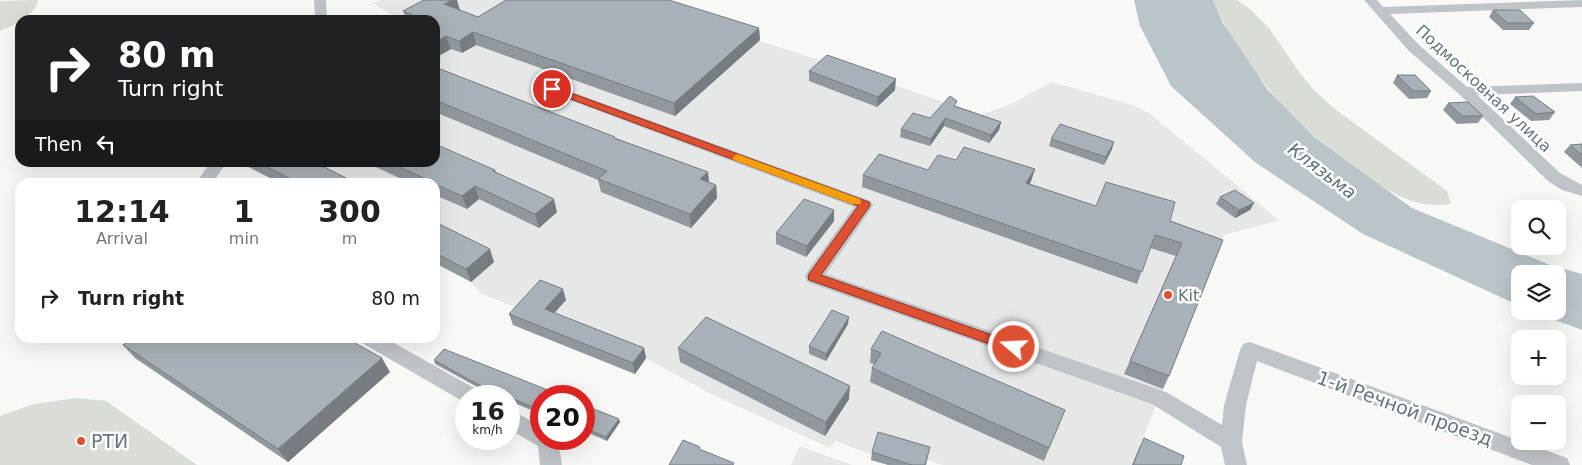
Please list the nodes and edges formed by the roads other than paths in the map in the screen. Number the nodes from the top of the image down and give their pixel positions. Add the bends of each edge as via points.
1 (320, 0) edge
2 (1536, 2) edge
3 (1582, 3) edge
4 (1374, 5) edge
5 (321, 15) edge
6 (1582, 87) edge
7 (552, 89) dead end
8 (1464, 91) junction
9 (216, 167) edge
10 (208, 178) edge
11 (1582, 191) edge
12 (378, 343) edge
13 (455, 387) edge
14 (1231, 442) junction
15 (549, 450) edge
16 (551, 465) edge
17 (1236, 465) edge
18 (1559, 465) edge

1 - 5 street
2 - 3 street
2 - 4 street
4 - 8 street, Подмосковная улица via 1414,48
6 - 8 street
7 - 14 street via 865,205 814,277 1159,398
8 - 11 street, Подмосковная улица via 1554,177
9 - 10 street
12 - 13 street
14 - 17 street
14 - 18 street, 1-й Речной проезд via 1235,405 1250,350
15 - 16 street

